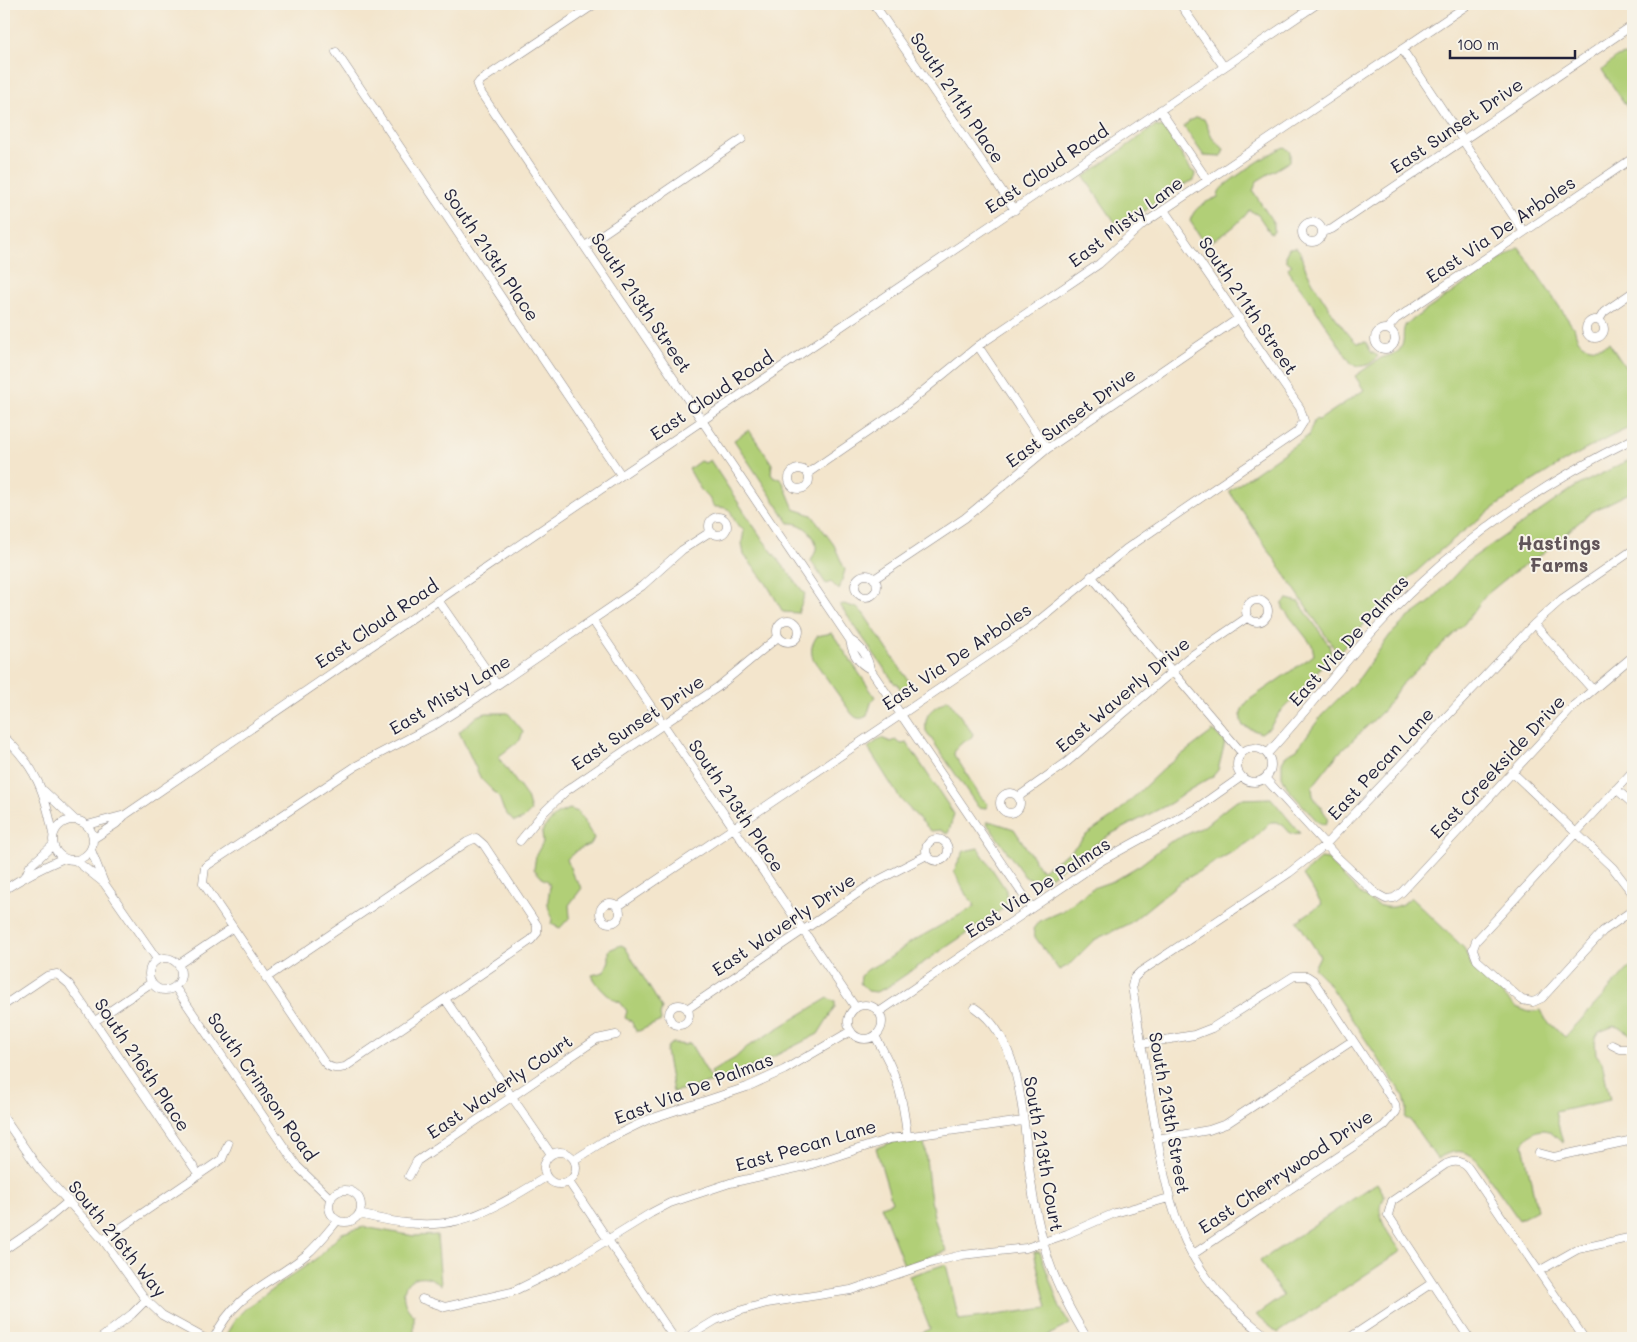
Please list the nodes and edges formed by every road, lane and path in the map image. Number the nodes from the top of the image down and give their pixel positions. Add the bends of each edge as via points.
1 (594, 4) edge
2 (874, 4) edge
3 (1180, 4) edge
4 (1317, 4) edge
5 (1469, 4) edge
6 (1633, 25) edge
7 (1402, 50) junction
8 (336, 52) dead end
9 (1224, 67) junction
10 (1160, 110) junction
11 (742, 139) dead end
12 (1462, 140) junction
13 (1633, 158) edge
14 (1208, 180) junction
15 (1015, 210) junction
16 (1164, 210) junction
17 (1322, 232) dead end
18 (1524, 232) junction
19 (585, 246) junction
20 (1633, 292) edge
21 (1239, 318) junction
22 (1598, 320) dead end
23 (1386, 328) dead end
24 (978, 346) junction
25 (1304, 420) joint
26 (701, 422) junction
27 (1633, 438) edge
28 (1047, 449) junction
29 (808, 473) dead end
30 (621, 475) junction
31 (710, 532) dead end
32 (1633, 550) edge
33 (1091, 576) junction
34 (874, 580) dead end
35 (438, 600) junction
36 (1248, 617) dead end
37 (593, 621) junction
38 (1534, 624) junction
39 (778, 637) dead end
40 (1633, 656) edge
41 (1173, 671) junction
42 (497, 685) junction
43 (1592, 689) junction
44 (900, 715) junction
45 (662, 725) junction
46 (4, 737) edge
47 (1242, 752) junction
48 (1267, 754) junction
49 (1633, 771) edge
50 (1512, 772) junction
51 (1241, 777) junction
52 (1265, 778) junction
53 (1616, 789) junction
54 (44, 791) junction
55 (1018, 798) dead end
56 (1633, 804) edge
57 (125, 815) junction
58 (74, 819) junction
59 (87, 825) junction
60 (732, 828) junction
61 (1575, 832) junction
62 (53, 834) junction
63 (93, 840) junction
64 (520, 840) dead end
65 (53, 844) junction
66 (1325, 845) junction
67 (90, 850) junction
68 (927, 855) dead end
69 (64, 858) junction
70 (76, 860) junction
71 (26, 875) junction
72 (104, 883) junction
73 (4, 890) edge
74 (1633, 894) edge
75 (617, 906) dead end
76 (1032, 908) junction
77 (1633, 910) edge
78 (232, 928) junction
79 (804, 930) junction
80 (157, 960) junction
81 (179, 964) junction
82 (266, 978) junction
83 (1134, 978) joint
84 (151, 983) junction
85 (175, 987) junction
86 (445, 999) junction
87 (4, 1005) edge
88 (856, 1008) junction
89 (975, 1008) dead end
90 (687, 1009) dead end
91 (879, 1012) junction
92 (95, 1022) junction
93 (851, 1031) junction
94 (616, 1035) dead end
95 (875, 1036) junction
96 (1352, 1041) junction
97 (1141, 1044) junction
98 (1612, 1045) dead end
99 (1633, 1049) edge
100 (512, 1096) junction
101 (4, 1118) edge
102 (1023, 1121) junction
103 (907, 1135) junction
104 (1157, 1139) junction
105 (1633, 1140) edge
106 (228, 1144) dead end
107 (1539, 1153) dead end
108 (551, 1154) junction
109 (574, 1160) junction
110 (200, 1175) junction
111 (409, 1176) dead end
112 (546, 1177) junction
113 (569, 1182) junction
114 (1168, 1198) junction
115 (331, 1199) junction
116 (69, 1201) junction
117 (359, 1214) junction
118 (337, 1221) junction
119 (1633, 1237) edge
120 (608, 1238) junction
121 (103, 1240) junction
122 (1044, 1243) junction
123 (4, 1250) edge
124 (1192, 1255) junction
125 (1538, 1271) junction
126 (1432, 1283) junction
127 (422, 1299) dead end
128 (146, 1300) junction
129 (101, 1338) edge
130 (204, 1338) edge
131 (214, 1338) edge
132 (674, 1338) edge
133 (686, 1338) edge
134 (1087, 1338) edge
135 (1269, 1338) edge
136 (1349, 1338) edge
137 (1469, 1338) edge
138 (1584, 1338) edge

1 - 19 street, South 213th Street via 477,85
2 - 15 street, South 211th Place
3 - 9 street
4 - 9 street, East Cloud Road
5 - 7 street, East Misty Lane
6 - 12 street, East Sunset Drive
7 - 12 street
7 - 14 street, East Misty Lane
8 - 30 street, South 213th Place
9 - 10 street, East Cloud Road
10 - 14 street
10 - 15 street, East Cloud Road
11 - 19 street
12 - 17 street, East Sunset Drive via 1332,229
12 - 18 street
13 - 18 street, East Via De Arboles
14 - 16 street, East Misty Lane
15 - 26 street, East Cloud Road
16 - 21 street, South 211th Street
16 - 24 street, East Misty Lane via 1132,233 1099,264
18 - 23 street, East Via De Arboles
19 - 26 street, South 213th Street
20 - 22 street
21 - 25 street, South 211th Street via 1300,408
21 - 28 street, East Sunset Drive
24 - 28 street
24 - 29 street, East Misty Lane via 894,414
25 - 33 street, East Via De Arboles via 1297,432
26 - 30 street, East Cloud Road
26 - 44 street, South 213th Street via 850,640 851,650 870,670
27 - 48 street, East Via De Palmas via 1530,498 1446,560 1372,632
28 - 34 street, East Sunset Drive via 965,518
30 - 35 street, East Cloud Road
31 - 37 street, East Misty Lane via 682,550 642,586
32 - 38 street, East Pecan Lane via 1562,599
33 - 41 street
33 - 44 street, East Via De Arboles via 1047,614
35 - 42 street
35 - 57 street, East Cloud Road
36 - 41 street, East Waverly Drive
37 - 42 street, East Misty Lane
37 - 45 street, South 213th Place
38 - 43 street
38 - 66 street, East Pecan Lane
39 - 45 street, East Sunset Drive via 718,687
40 - 43 street, East Creekside Drive
41 - 47 street
41 - 55 street, East Waverly Drive via 1074,757
42 - 78 street, East Misty Lane via 450,716 356,766 205,867 203,883
43 - 50 street, East Creekside Drive
44 - 60 street, East Via De Arboles
44 - 76 street, South 213th Street
45 - 60 street, South 213th Place
45 - 64 street, East Sunset Drive via 566,791
46 - 54 street via 26,762
47 - 48 street via 1255,748
47 - 51 street via 1237,762
48 - 52 street via 1271,764
49 - 53 street
50 - 61 street
50 - 66 street, East Creekside Drive via 1394,898 1386,899 1375,893
51 - 52 street via 1255,782
51 - 76 street, East Via De Palmas via 1197,808 1101,861
52 - 66 street
53 - 56 street
53 - 61 street
54 - 58 street
54 - 62 street
57 - 59 street, East Cloud Road
57 - 63 street, East Cloud Road
58 - 59 street
58 - 62 street via 59,825
59 - 63 street
60 - 75 street, East Via De Arboles
60 - 79 street, South 213th Place
61 - 74 street via 1613,868
61 - 77 street via 1481,935 1473,950 1477,960 1526,1002 1533,1002 1542,998 1603,931
62 - 65 street
63 - 67 street
65 - 69 street
65 - 71 street via 30,866
66 - 83 street, East Pecan Lane
67 - 70 street
67 - 72 street
68 - 79 street, East Waverly Drive via 889,873
69 - 70 street
69 - 71 street
70 - 72 street
71 - 73 street
72 - 80 street
76 - 91 street, East Via De Palmas
78 - 81 street
78 - 82 street
79 - 88 street, South 213th Place
79 - 90 street, East Waverly Drive
80 - 81 street via 171,958
80 - 84 street via 150,968
81 - 85 street via 181,979
82 - 86 street via 324,1062 336,1069 344,1067
82 - 86 street via 476,838 484,845 537,925 537,933
83 - 97 street, South 213th Street via 1132,986
84 - 85 street via 160,989
84 - 92 street
85 - 115 street, South Crimson Road via 297,1166
86 - 100 street
87 - 92 street, South 216th Place via 47,976 58,974 69,984
88 - 91 street via 868,1005
88 - 93 street via 849,1016
89 - 102 street, South 213th Court via 994,1024 1002,1038 1016,1076
91 - 95 street via 881,1027
92 - 110 street, South 216th Place
93 - 95 street via 865,1039
93 - 109 street, East Via De Palmas via 784,1070 738,1090 647,1120 610,1137
94 - 100 street, East Waverly Court via 597,1039
95 - 103 street via 897,1079
96 - 97 street via 1313,980 1299,975 1212,1028 1194,1035
96 - 104 street via 1226,1124
96 - 124 street, East Cherrywood Drive via 1391,1098 1396,1112 1384,1126
97 - 104 street, South 213th Street
98 - 99 street via 1620,1050
100 - 108 street
100 - 111 street, East Waverly Court via 417,1161
101 - 116 street, South 216th Way via 38,1169
102 - 103 street, East Pecan Lane
102 - 122 street, South 213th Court via 1032,1189
103 - 120 street, East Pecan Lane via 806,1166 701,1192 651,1213
104 - 114 street, South 213th Street
105 - 107 street via 1554,1156
106 - 110 street via 222,1159
108 - 109 street via 567,1153
108 - 112 street via 543,1167
109 - 113 street via 577,1170
110 - 121 street
112 - 113 street via 559,1185
112 - 117 street via 488,1212 452,1223 416,1225
113 - 120 street
114 - 122 street via 1115,1213
114 - 124 street, South 213th Street
115 - 117 street via 338,1192 353,1192 360,1199
115 - 118 street via 330,1213
116 - 121 street, South 216th Way
116 - 123 street
117 - 118 street via 347,1222
118 - 131 street via 308,1253 242,1298
119 - 125 street via 1578,1249
120 - 127 street, East Pecan Lane via 540,1280 512,1292 446,1306
120 - 132 street
121 - 128 street, South 216th Way
122 - 133 street via 933,1262 851,1290 767,1303 716,1320
122 - 134 street, South 213th Court via 1066,1299
124 - 135 street, South 213th Street via 1230,1305
125 - 126 street via 1469,1169 1458,1161 1446,1164 1419,1182 1392,1201 1388,1209 1390,1220
125 - 138 street
126 - 136 street
126 - 137 street
128 - 129 street
128 - 130 street, South 216th Way via 162,1315

